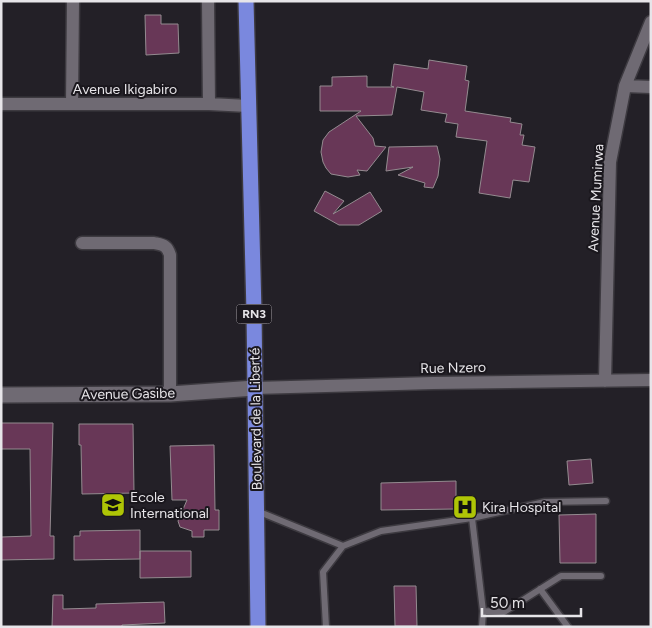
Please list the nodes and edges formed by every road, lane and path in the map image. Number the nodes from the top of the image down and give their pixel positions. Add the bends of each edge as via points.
1 (73, 1) edge
2 (208, 1) edge
3 (246, 1) edge
4 (651, 22) edge
5 (625, 86) junction
6 (651, 87) edge
7 (1, 104) edge
8 (72, 104) junction
9 (209, 104) junction
10 (248, 106) junction
11 (82, 244) dead end
12 (651, 380) edge
13 (605, 381) junction
14 (255, 388) junction
15 (170, 394) junction
16 (1, 395) edge
17 (606, 500) dead end
18 (257, 511) junction
19 (472, 518) junction
20 (343, 546) junction
21 (601, 576) dead end
22 (540, 589) junction
23 (483, 610) junction
24 (258, 627) edge
25 (326, 627) edge
26 (482, 627) edge
27 (568, 627) edge

1 - 8 street
2 - 9 street
3 - 10 highway, Boulevard de la Liberté / RN3
4 - 5 street, Avenue Mumirwa
5 - 6 street
5 - 13 street, Avenue Mumirwa via 610,162
7 - 8 street, Avenue Ikigabiro
8 - 9 street, Avenue Ikigabiro
9 - 10 street, Avenue Ikigabiro
10 - 14 highway, Boulevard de la Liberté / RN3
11 - 15 street via 154,243 168,248
12 - 13 street, Rue Nzero
13 - 14 street, Rue Nzero
14 - 15 street, Avenue Gasibe
14 - 18 highway, Boulevard de la Liberté / RN3
15 - 16 street, Avenue Gasibe
17 - 19 lane via 545,502
18 - 20 lane
18 - 24 highway, Boulevard de la Liberté / RN3
19 - 20 lane via 380,531
19 - 23 lane
20 - 25 lane via 323,572
21 - 22 lane via 561,576
22 - 23 lane via 504,612
22 - 27 lane
23 - 26 lane

